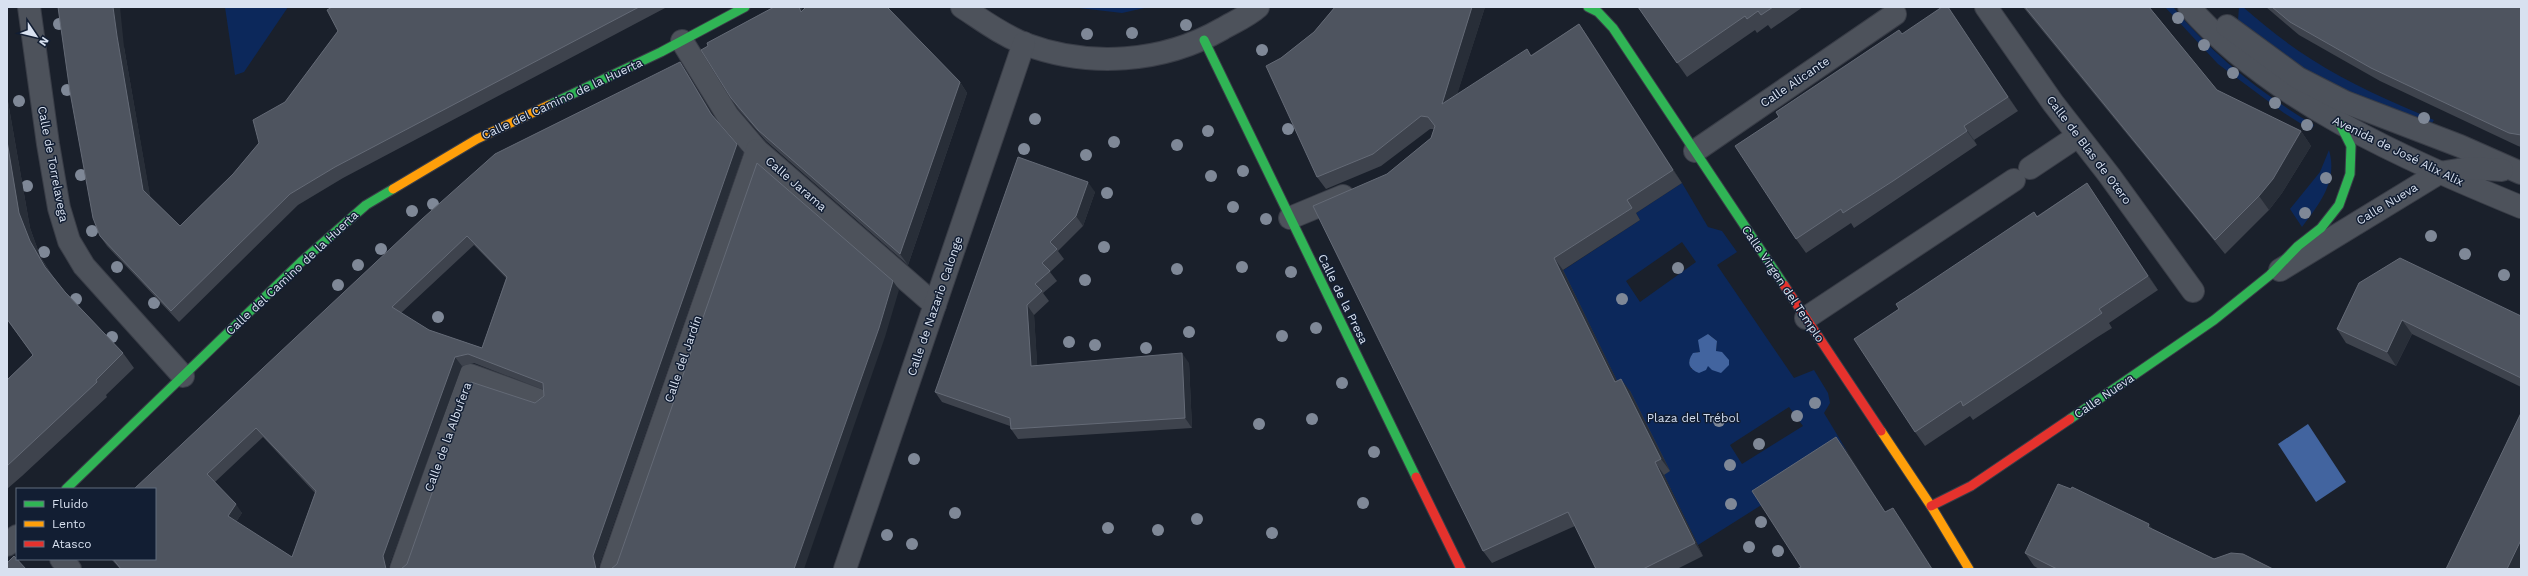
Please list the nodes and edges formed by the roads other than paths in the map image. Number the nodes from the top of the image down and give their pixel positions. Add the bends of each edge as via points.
1 (29, 7) edge
2 (745, 7) edge
3 (962, 7) edge
4 (1258, 7) edge
5 (1588, 7) edge
6 (1986, 7) edge
7 (2189, 7) edge
8 (2209, 7) edge
9 (1895, 14) dead end
10 (1204, 40) junction
11 (682, 41) junction
12 (1024, 43) junction
13 (2340, 124) junction
14 (2078, 136) junction
15 (757, 150) junction
16 (1695, 151) junction
17 (2518, 172) edge
18 (2438, 173) junction
19 (1360, 189) edge
20 (2521, 207) edge
21 (1290, 218) junction
22 (2270, 275) junction
23 (2193, 291) dead end
24 (935, 305) junction
25 (1806, 318) junction
26 (183, 376) junction
27 (539, 400) edge
28 (67, 488) edge
29 (1931, 506) junction
30 (16, 537) edge
31 (7, 545) edge
32 (62, 560) edge
33 (70, 569) edge
34 (401, 569) edge
35 (611, 569) edge
36 (845, 569) edge
37 (1461, 569) edge
38 (1969, 569) edge

1 - 26 street, Calle de Torrelavega via 49,151 59,208 69,241 84,266
2 - 11 street, Calle del Camino de la Huerta
3 - 12 street via 999,31
4 - 10 street
5 - 16 street, Calle Virgen del Templo via 1598,12 1613,28
6 - 14 street, Calle de Blas de Otero
7 - 13 street, Avenida de José Alix Alix via 2212,33 2249,64
8 - 17 street, Avenida de José Alix Alix via 2223,23 2298,78 2345,102 2460,146
9 - 16 street, Calle Alicante
10 - 12 street via 1142,57 1110,59 1079,57
10 - 21 street, Calle de la Presa
11 - 15 street, Calle Jarama via 728,116
11 - 26 street, Calle del Camino de la Huerta via 477,139 366,205 301,262
12 - 24 street, Calle de Nazario Calonge
13 - 18 street, Avenida de José Alix Alix
13 - 22 street, Calle Nueva via 2351,146 2351,153 2350,174 2339,204 2322,228 2298,246
14 - 23 street, Calle de Blas de Otero
14 - 25 street
15 - 24 street, Calle Jarama
15 - 35 street, Calle del Jardín
16 - 25 street, Calle Virgen del Templo
17 - 18 street, Calle Nueva via 2470,168
18 - 20 street, Avenida de José Alix Alix
18 - 22 street, Calle Nueva
19 - 21 street
21 - 37 street, Calle de la Presa
22 - 29 street, Calle Nueva via 2214,320 2103,397 1971,486
24 - 36 street, Calle de Nazario Calonge
25 - 29 street, Calle Virgen del Templo
26 - 28 street, Calle del Camino de la Huerta
27 - 34 street, Calle de la Albufera via 470,375
29 - 38 street, Calle Virgen del Templo
30 - 31 street
32 - 33 street

